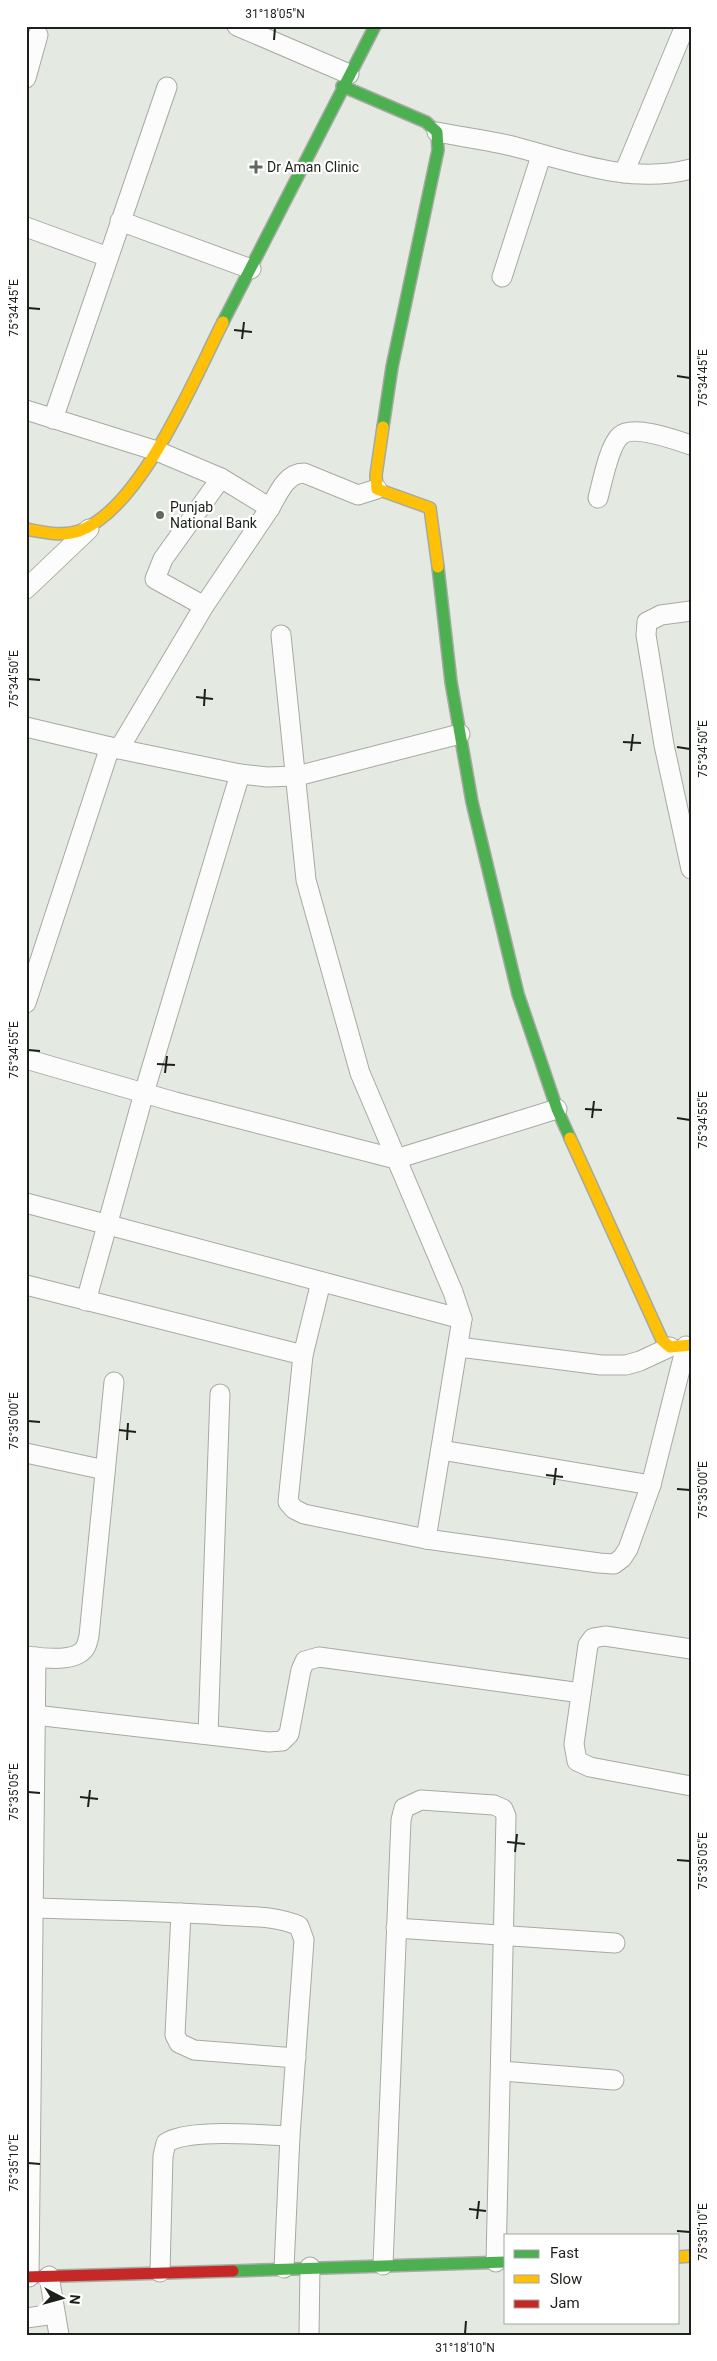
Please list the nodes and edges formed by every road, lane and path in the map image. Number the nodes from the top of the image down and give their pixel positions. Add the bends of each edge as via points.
1 (237, 26) edge
2 (374, 26) edge
3 (685, 26) edge
4 (38, 35) dead end
5 (26, 78) edge
6 (345, 80) junction
7 (167, 87) dead end
8 (437, 132) junction
9 (541, 156) junction
10 (691, 169) edge
11 (624, 173) junction
12 (120, 222) junction
13 (26, 227) edge
14 (108, 257) junction
15 (251, 269) junction
16 (502, 277) dead end
17 (26, 410) edge
18 (52, 419) junction
19 (691, 445) edge
20 (157, 450) junction
21 (221, 478) junction
22 (377, 489) junction
23 (598, 498) dead end
24 (270, 508) junction
25 (26, 529) edge
26 (89, 529) junction
27 (26, 588) edge
28 (204, 606) junction
29 (691, 611) edge
30 (281, 635) dead end
31 (26, 726) edge
32 (460, 734) junction
33 (115, 748) junction
34 (240, 774) junction
35 (297, 776) junction
36 (691, 869) edge
37 (26, 1002) edge
38 (26, 1059) edge
39 (144, 1093) junction
40 (557, 1109) junction
41 (396, 1159) junction
42 (26, 1203) edge
43 (108, 1225) junction
44 (321, 1282) junction
45 (26, 1285) edge
46 (86, 1301) junction
47 (462, 1319) junction
48 (682, 1346) edge
49 (459, 1347) junction
50 (302, 1355) junction
51 (114, 1382) dead end
52 (220, 1394) dead end
53 (441, 1450) junction
54 (26, 1452) edge
55 (105, 1470) junction
56 (651, 1485) junction
57 (426, 1539) junction
58 (691, 1649) edge
59 (31, 1656) edge
60 (581, 1694) junction
61 (35, 1715) junction
62 (208, 1734) junction
63 (691, 1786) edge
64 (34, 1908) junction
65 (181, 1913) junction
66 (396, 1928) junction
67 (504, 1936) junction
68 (615, 1944) dead end
69 (296, 2058) junction
70 (501, 2071) junction
71 (614, 2080) dead end
72 (290, 2136) junction
73 (501, 2262) edge
74 (383, 2265) junction
75 (310, 2267) junction
76 (284, 2268) junction
77 (160, 2272) junction
78 (49, 2276) junction
79 (27, 2277) edge
80 (55, 2314) junction
81 (26, 2318) edge
82 (59, 2335) edge
83 (309, 2335) edge

1 - 6 street
2 - 6 street
3 - 11 street
4 - 5 street
6 - 8 street via 426,122
6 - 15 street
7 - 12 street
8 - 9 street via 512,146
8 - 22 street via 438,150 392,367 376,475
9 - 11 street
9 - 16 street
10 - 11 street via 671,174
12 - 14 street
12 - 15 street
13 - 14 street
14 - 18 street
15 - 20 street
17 - 18 street
18 - 20 street
19 - 23 street via 644,432 628,432 620,436 614,444
20 - 21 street
20 - 26 street via 113,508
21 - 24 street
21 - 28 street via 163,559 155,579
22 - 24 street via 358,495 304,473 296,473
22 - 32 street via 388,496 430,508
24 - 28 street
25 - 26 street via 62,534
26 - 27 street
28 - 33 street
29 - 36 street via 653,618 647,622 646,635 664,745
30 - 35 street
31 - 33 street
32 - 35 street
32 - 40 street via 472,802 518,994
33 - 34 street
33 - 37 street
34 - 35 street
34 - 39 street
35 - 41 street via 306,880 360,1073
38 - 39 street
39 - 41 street
39 - 43 street
40 - 41 street
40 - 48 street via 662,1340
41 - 47 street
42 - 43 street
43 - 44 street
43 - 46 street
44 - 47 street
44 - 50 street
45 - 46 street
46 - 50 street
47 - 49 street
48 - 49 street via 640,1361 601,1365
48 - 56 street
49 - 53 street
50 - 57 street via 288,1502 304,1514
51 - 55 street
52 - 62 street
53 - 56 street
53 - 57 street
54 - 55 street
55 - 59 street via 89,1636 85,1648 67,1657
56 - 57 street via 628,1548 614,1564
58 - 60 street via 606,1636 593,1638 588,1645
59 - 61 street
60 - 62 street via 311,1657 301,1670 289,1734 282,1741
60 - 63 street via 574,1744 576,1760 590,1767
61 - 62 street
61 - 64 street
64 - 65 street
64 - 79 street
65 - 69 street via 175,2035 179,2044 194,2050
65 - 69 street via 271,1918 299,1926 304,1940
66 - 67 street
66 - 67 street via 404,1808 421,1800 494,1805 503,1809 506,1816
66 - 74 street
67 - 68 street
67 - 70 street
69 - 72 street
70 - 71 street
70 - 73 street
72 - 76 street
72 - 77 street via 191,2135 166,2143
73 - 74 street
74 - 75 street
75 - 76 street
75 - 83 street
76 - 77 street
77 - 78 street
78 - 79 street
78 - 80 street
80 - 81 street
80 - 82 street

